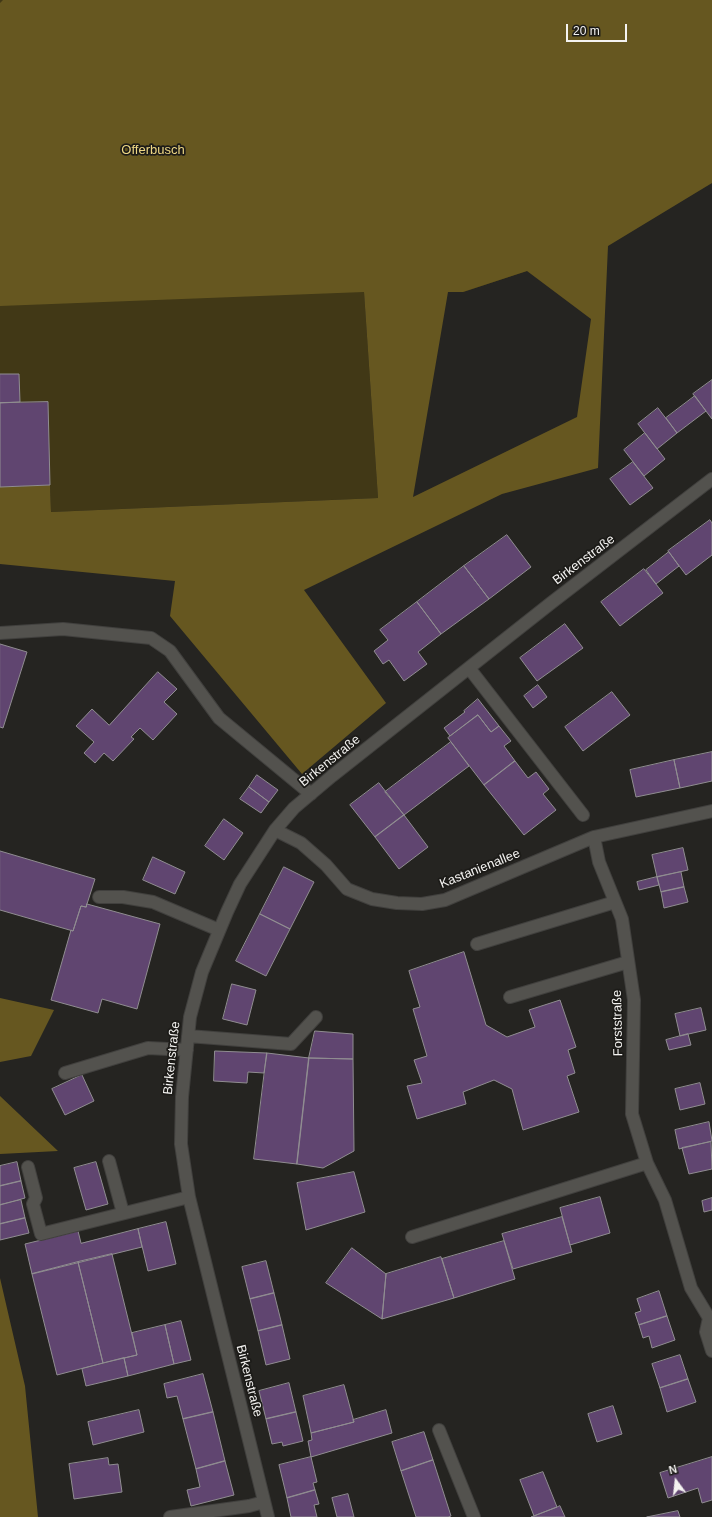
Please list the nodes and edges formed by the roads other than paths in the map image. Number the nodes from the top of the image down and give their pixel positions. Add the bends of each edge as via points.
1 (712, 479) edge
2 (0, 633) edge
3 (469, 668) junction
4 (311, 794) junction
5 (712, 811) edge
6 (583, 815) dead end
7 (275, 830) junction
8 (594, 837) junction
9 (99, 897) dead end
10 (615, 902) junction
11 (219, 930) junction
12 (477, 944) dead end
13 (628, 962) junction
14 (510, 997) dead end
15 (316, 1017) dead end
16 (188, 1036) junction
17 (187, 1050) junction
18 (65, 1073) dead end
19 (109, 1161) dead end
20 (647, 1163) junction
21 (28, 1167) dead end
22 (189, 1197) junction
23 (123, 1213) junction
24 (412, 1237) dead end
25 (710, 1318) edge
26 (712, 1351) edge
27 (439, 1430) dead end
28 (264, 1502) junction
29 (170, 1517) edge
30 (268, 1517) edge
31 (474, 1517) edge

1 - 3 street, Birkenstraße
2 - 4 street via 62,629 151,638 170,651 219,718
3 - 4 street, Birkenstraße
3 - 6 street
4 - 7 street, Birkenstraße via 294,808
5 - 8 street, Kastanienallee
7 - 8 street, Kastanienallee via 301,843 347,888 372,899 422,904 445,900
7 - 11 street, Birkenstraße via 240,884
8 - 10 street, Forststraße via 599,862
9 - 11 street via 122,897 153,902
10 - 12 street
10 - 13 street, Forststraße via 622,919
11 - 16 street, Birkenstraße via 202,972 190,1017
13 - 14 street
13 - 20 street, Forststraße via 634,1000 632,1114
15 - 16 street via 291,1044
16 - 17 street, Birkenstraße
17 - 18 street via 148,1048
17 - 22 street, Birkenstraße via 181,1144
19 - 23 street
20 - 24 street
20 - 25 street, Forststraße via 665,1200 691,1288
21 - 23 street via 36,1198 33,1204 42,1234
22 - 23 street
22 - 28 street, Birkenstraße
25 - 26 street, Forststraße via 706,1332
27 - 31 street
28 - 29 street
28 - 30 street, Birkenstraße

